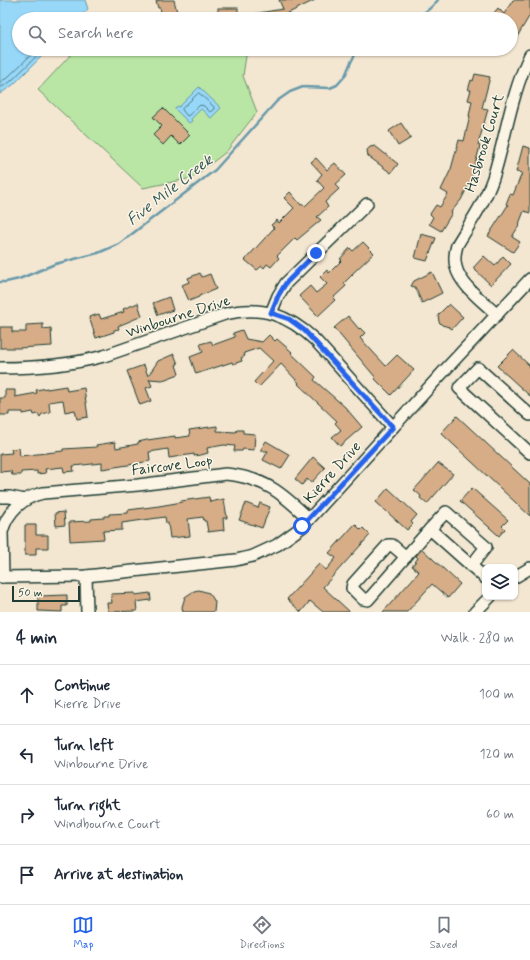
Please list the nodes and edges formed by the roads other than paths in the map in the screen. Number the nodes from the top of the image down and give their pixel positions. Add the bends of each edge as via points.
1 (530, 55) edge
2 (367, 204) dead end
3 (530, 279) edge
4 (271, 313) junction
5 (497, 315) junction
6 (0, 368) edge
7 (530, 415) edge
8 (393, 427) junction
9 (530, 453) edge
10 (0, 497) edge
11 (25, 500) junction
12 (309, 519) junction
13 (2, 523) edge
14 (430, 529) junction
15 (406, 557) junction
16 (471, 566) junction
17 (530, 568) edge
18 (482, 575) edge
19 (518, 575) edge
20 (2, 576) edge
21 (86, 576) junction
22 (488, 600) edge
23 (480, 611) edge
24 (87, 612) edge

1 - 5 street, Hasbrook Court via 516,90 493,179 457,245 455,254 459,276
2 - 4 street via 286,283
3 - 5 street, Kierre Drive
4 - 6 street, Winbourne Drive via 246,310 225,314 88,360 44,367
4 - 8 street, Winbourne Drive via 289,319 304,330
5 - 8 street, Kierre Drive
7 - 9 street via 478,368 459,388
8 - 12 street, Kierre Drive
10 - 11 street, Faircove Loop
11 - 12 street, Faircove Loop via 43,493 131,486 226,474 249,477 272,487
11 - 13 street, Faircove Loop
12 - 21 street, Kierre Drive via 288,538 253,556
13 - 20 street, Faircove Loop
14 - 15 street
14 - 16 street
14 - 16 street via 446,512 486,547
15 - 15 street via 368,600 363,599 352,588 388,545 392,545
16 - 18 street
17 - 19 street
20 - 21 street, Kierre Drive
21 - 24 street
22 - 23 street

